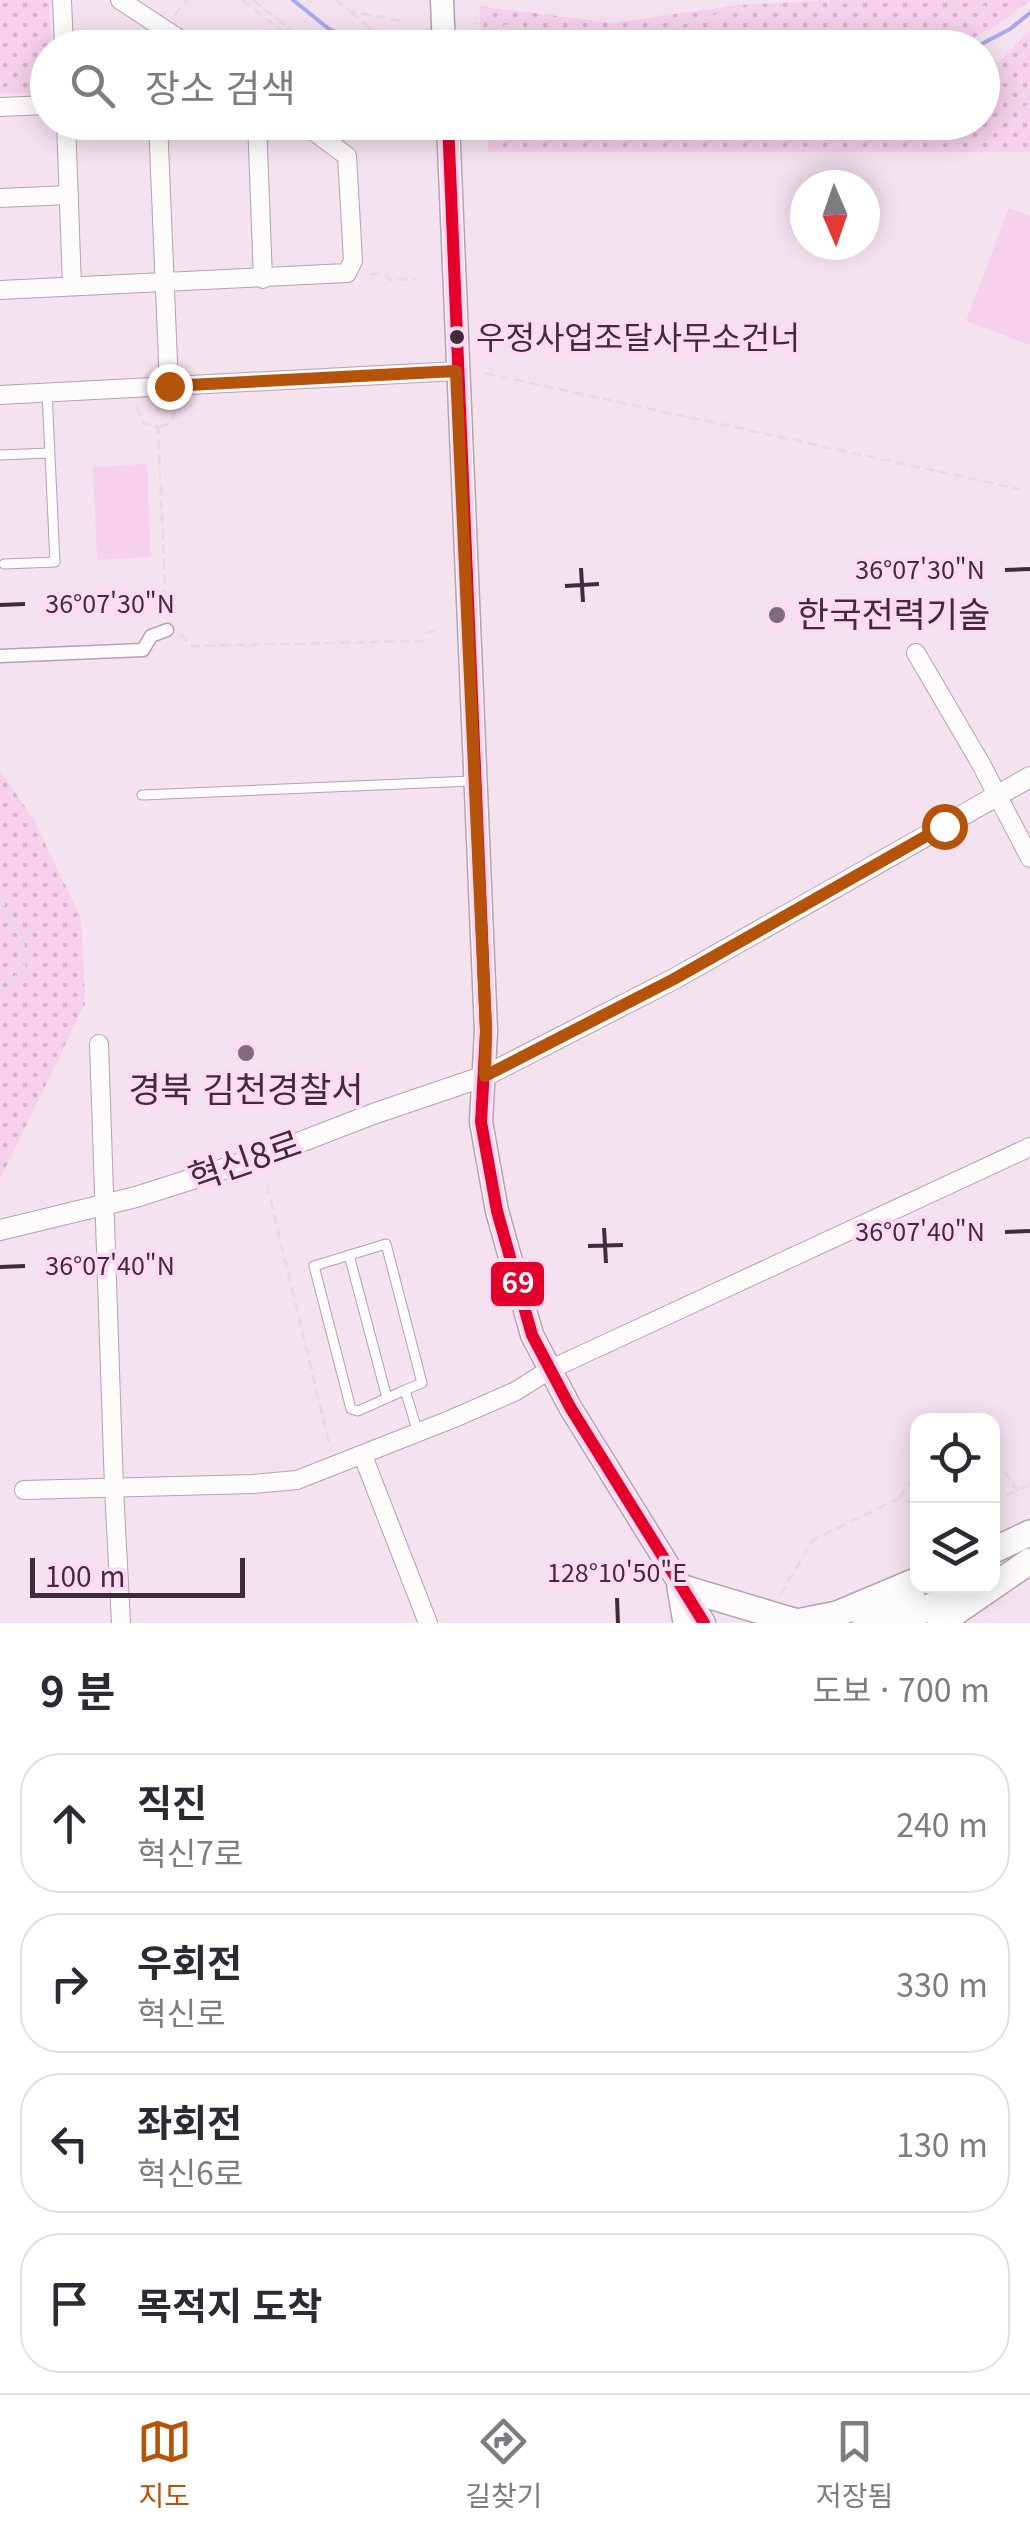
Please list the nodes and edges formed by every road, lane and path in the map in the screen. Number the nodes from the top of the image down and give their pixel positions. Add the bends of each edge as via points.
1 (62, 0) edge
2 (120, 0) edge
3 (187, 0) edge
4 (242, 0) edge
5 (253, 0) edge
6 (335, 0) edge
7 (442, 0) edge
8 (851, 0) edge
9 (955, 0) edge
10 (996, 0) edge
11 (350, 11) junction
12 (964, 20) junction
13 (406, 22) dead end
14 (474, 23) dead end
15 (168, 25) junction
16 (526, 28) joint
17 (63, 30) edge
18 (166, 30) edge
19 (174, 30) edge
20 (281, 30) edge
21 (291, 30) edge
22 (372, 30) edge
23 (443, 30) edge
24 (547, 30) edge
25 (653, 30) edge
26 (947, 30) edge
27 (1000, 68) edge
28 (1030, 94) edge
29 (1030, 105) edge
30 (30, 106) edge
31 (0, 107) edge
32 (1000, 117) edge
33 (67, 140) edge
34 (159, 140) edge
35 (258, 140) edge
36 (325, 140) edge
37 (352, 140) edge
38 (449, 140) edge
39 (352, 148) dead end
40 (69, 195) junction
41 (0, 198) edge
42 (370, 274) dead end
43 (416, 278) dead end
44 (263, 279) junction
45 (164, 283) junction
46 (72, 286) junction
47 (0, 290) edge
48 (456, 371) junction
49 (484, 373) dead end
50 (169, 386) junction
51 (47, 392) junction
52 (0, 395) edge
53 (176, 405) dead end
54 (138, 407) dead end
55 (158, 427) junction
56 (50, 452) junction
57 (1, 455) edge
58 (1019, 489) dead end
59 (4, 564) dead end
60 (167, 630) junction
61 (438, 630) dead end
62 (916, 653) dead end
63 (0, 656) edge
64 (1030, 777) edge
65 (475, 781) junction
66 (997, 794) junction
67 (142, 795) dead end
68 (1030, 858) edge
69 (0, 897) edge
70 (0, 997) edge
71 (100, 1044) dead end
72 (485, 1076) junction
73 (1030, 1147) edge
74 (267, 1184) dead end
75 (105, 1206) junction
76 (0, 1230) edge
77 (348, 1255) junction
78 (549, 1370) junction
79 (405, 1390) junction
80 (387, 1398) junction
81 (418, 1433) junction
82 (332, 1456) dead end
83 (363, 1456) junction
84 (1000, 1468) edge
85 (910, 1483) edge
86 (1030, 1485) edge
87 (114, 1488) junction
88 (24, 1490) dead end
89 (1019, 1492) junction
90 (1000, 1498) edge
91 (898, 1499) junction
92 (914, 1503) edge
93 (1030, 1532) edge
94 (1000, 1547) edge
95 (1030, 1558) edge
96 (1000, 1571) edge
97 (910, 1583) edge
98 (680, 1587) junction
99 (918, 1593) edge
100 (956, 1593) edge
101 (780, 1596) dead end
102 (121, 1623) edge
103 (428, 1623) edge
104 (686, 1623) edge
105 (704, 1623) edge
106 (865, 1623) edge
107 (898, 1623) edge
108 (940, 1623) edge

1 - 17 street
2 - 15 street
3 - 15 path
4 - 20 path
5 - 21 path
6 - 11 path
7 - 23 main road
8 - 25 path via 837,8 727,13
9 - 12 path
10 - 12 path
11 - 13 path
11 - 22 path
12 - 26 path
14 - 16 path
15 - 18 street
15 - 19 street
16 - 24 path
27 - 28 path
29 - 32 path
30 - 31 street
33 - 40 street
34 - 45 street
35 - 44 street
36 - 44 street via 347,156 353,261 348,273
37 - 39 path
38 - 48 main road
40 - 41 street
40 - 46 street
42 - 43 path
44 - 45 street
45 - 46 street
45 - 50 street
46 - 47 street
48 - 50 street
48 - 65 main road
49 - 58 path
50 - 51 street
51 - 52 street
51 - 56 lane
53 - 55 path via 169,424
54 - 55 path via 144,423
55 - 60 path
56 - 57 lane
56 - 59 lane via 55,562
60 - 61 path via 182,634 190,646 423,641
60 - 63 street via 151,636 143,650
62 - 66 street
64 - 66 street, 혁신8로
65 - 67 lane
65 - 72 main road
66 - 68 street
66 - 72 street, 혁신8로 via 674,979
69 - 70 path via 30,958
71 - 75 street
72 - 75 street, 혁신8로
72 - 78 main road via 481,1122 497,1210 532,1335
73 - 78 street
74 - 82 path
75 - 76 street, 혁신8로
75 - 87 street
77 - 79 lane via 386,1244 422,1383
77 - 80 lane
77 - 80 lane via 314,1266 351,1409
78 - 81 street
78 - 98 main road
79 - 80 lane
79 - 81 lane
81 - 83 street
83 - 87 street via 297,1480
83 - 103 street
84 - 89 path
85 - 91 path
86 - 89 path
87 - 88 street
87 - 102 street
89 - 90 path
91 - 92 path
91 - 101 path via 812,1540
93 - 94 main road
95 - 96 main road
95 - 108 main road
97 - 98 main road via 837,1614 798,1622
98 - 104 main road
98 - 105 main road
99 - 106 main road
100 - 107 main road

